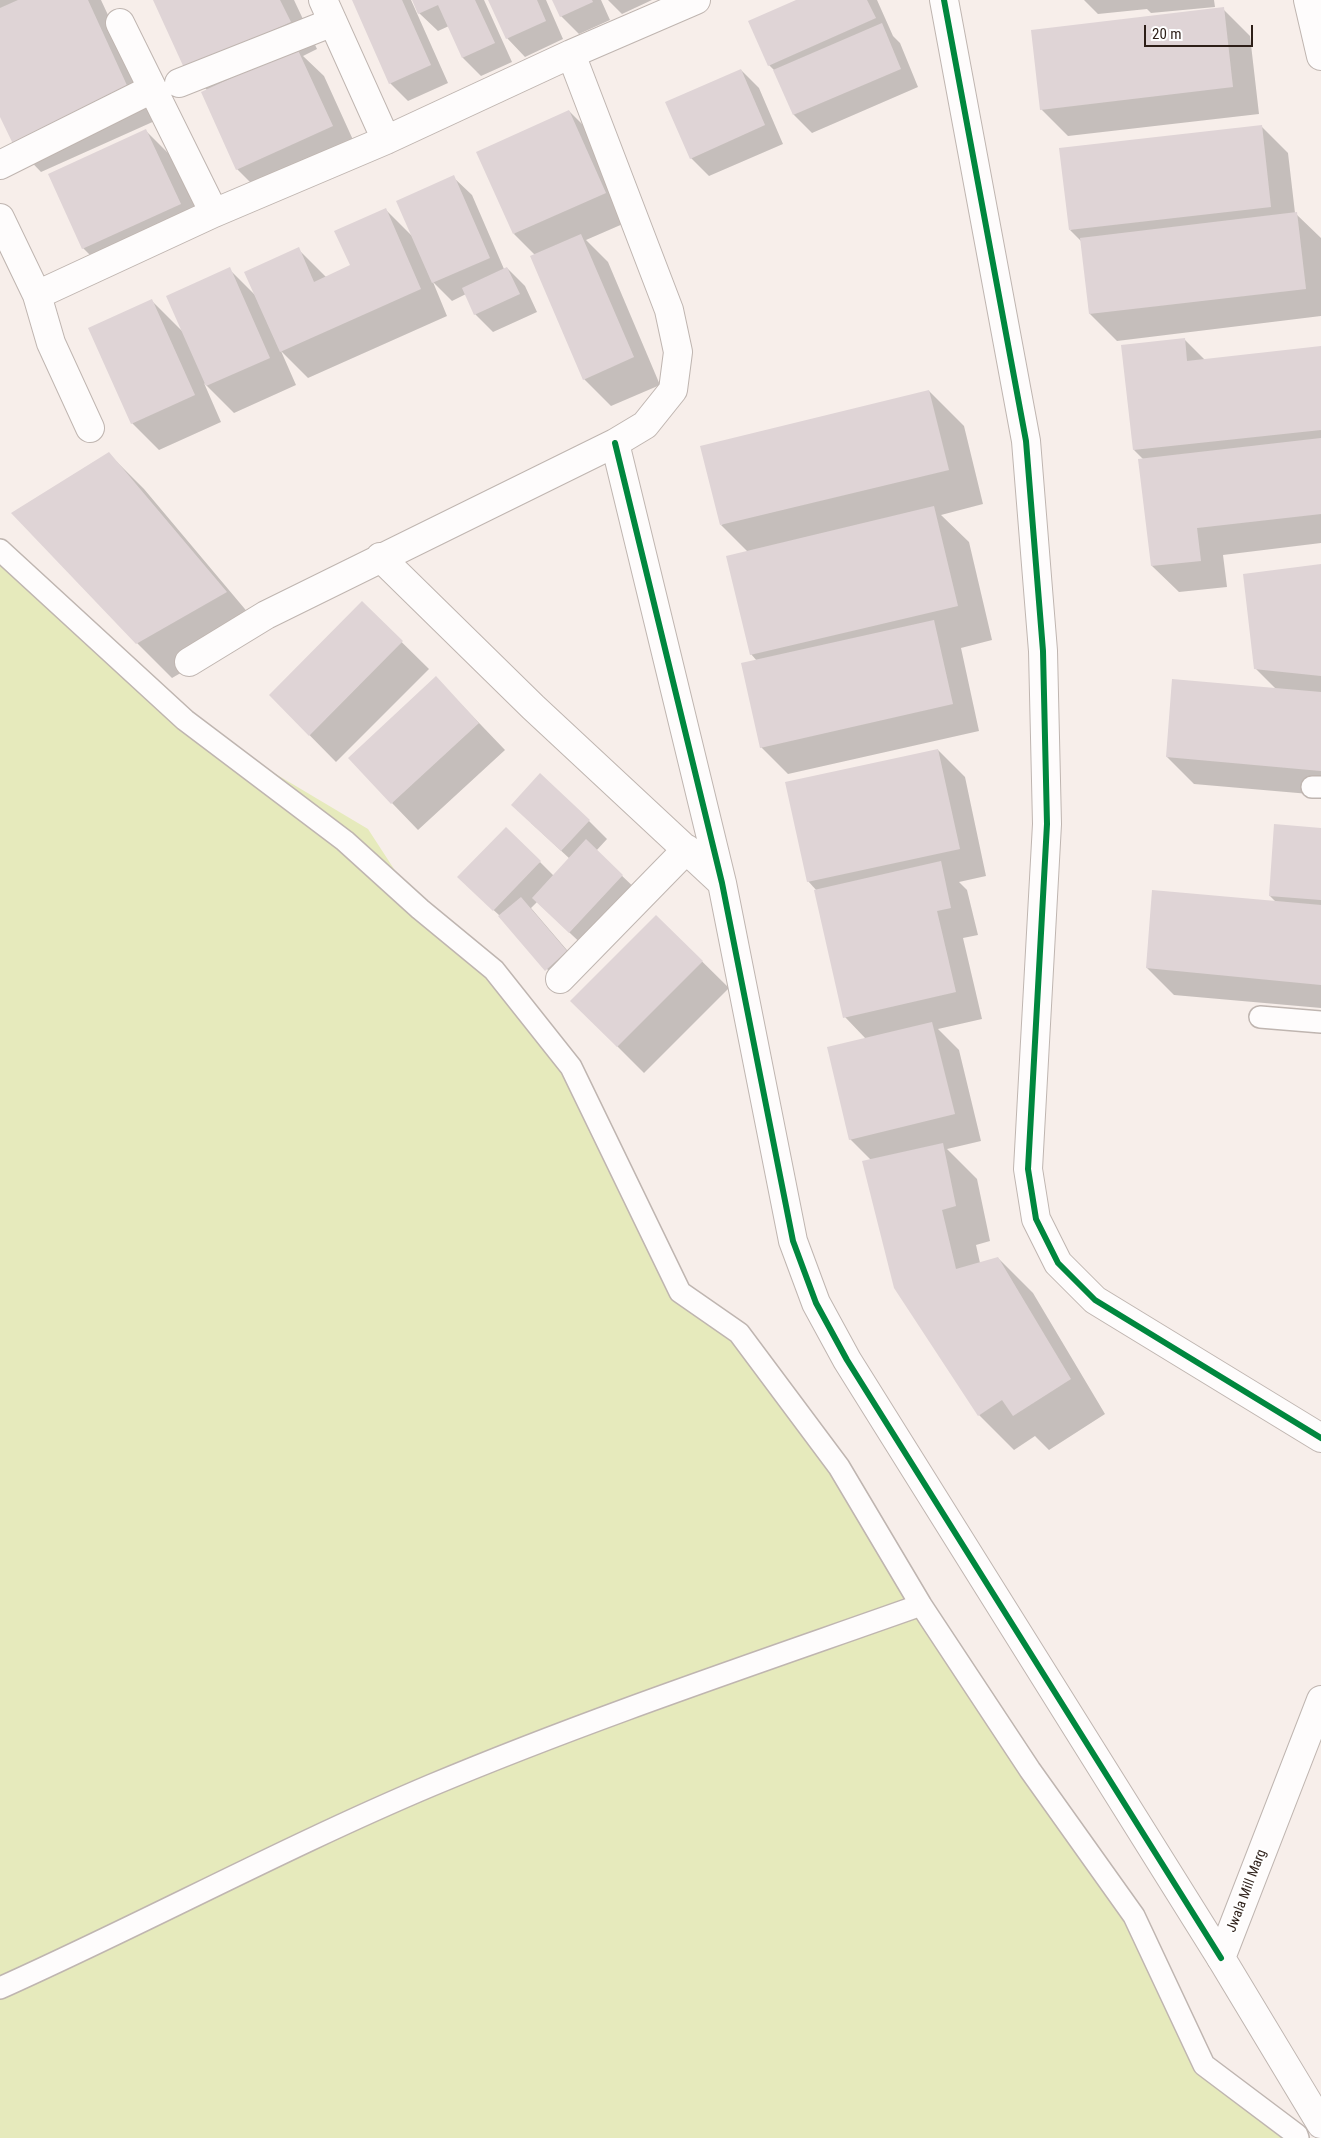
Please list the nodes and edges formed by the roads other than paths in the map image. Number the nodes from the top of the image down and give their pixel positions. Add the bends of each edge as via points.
1 (696, 0) edge
2 (944, 0) edge
3 (1308, 0) edge
4 (328, 11) edge
5 (120, 23) dead end
6 (571, 54) junction
7 (1321, 56) edge
8 (179, 83) dead end
9 (152, 89) junction
10 (386, 140) junction
11 (0, 165) edge
12 (214, 213) junction
13 (0, 218) edge
14 (37, 295) junction
15 (90, 428) dead end
16 (615, 443) junction
17 (0, 550) edge
18 (380, 557) junction
19 (189, 662) dead end
20 (687, 849) junction
21 (722, 883) junction
22 (560, 978) dead end
23 (1260, 1017) dead end
24 (1321, 1022) edge
25 (1321, 1438) edge
26 (921, 1605) junction
27 (1321, 1700) edge
28 (1221, 1958) junction
29 (0, 1988) edge
30 (1321, 2124) edge
31 (1298, 2138) edge

1 - 6 street
2 - 25 street via 1026,441 1043,651 1047,824 1028,1169 1036,1219 1058,1263 1095,1300
3 - 7 street
4 - 8 street
4 - 10 street
5 - 9 street
6 - 10 street
6 - 16 street via 669,310 678,352 673,390 645,425
9 - 11 street
9 - 12 street
10 - 12 street
12 - 14 street
13 - 14 street
14 - 15 street via 51,343
16 - 18 street
16 - 21 street
17 - 26 lane via 186,720 345,841 494,970 571,1067 680,1292 740,1333 839,1467
18 - 19 street via 266,615
18 - 20 street via 533,707
20 - 21 street
20 - 22 street
21 - 28 street via 793,1241 816,1303 853,1368
23 - 24 lane
26 - 29 lane via 656,1699 431,1786
26 - 31 lane via 1030,1770 1134,1916 1204,2065
27 - 28 street, Jwala Mill Marg
28 - 30 street

